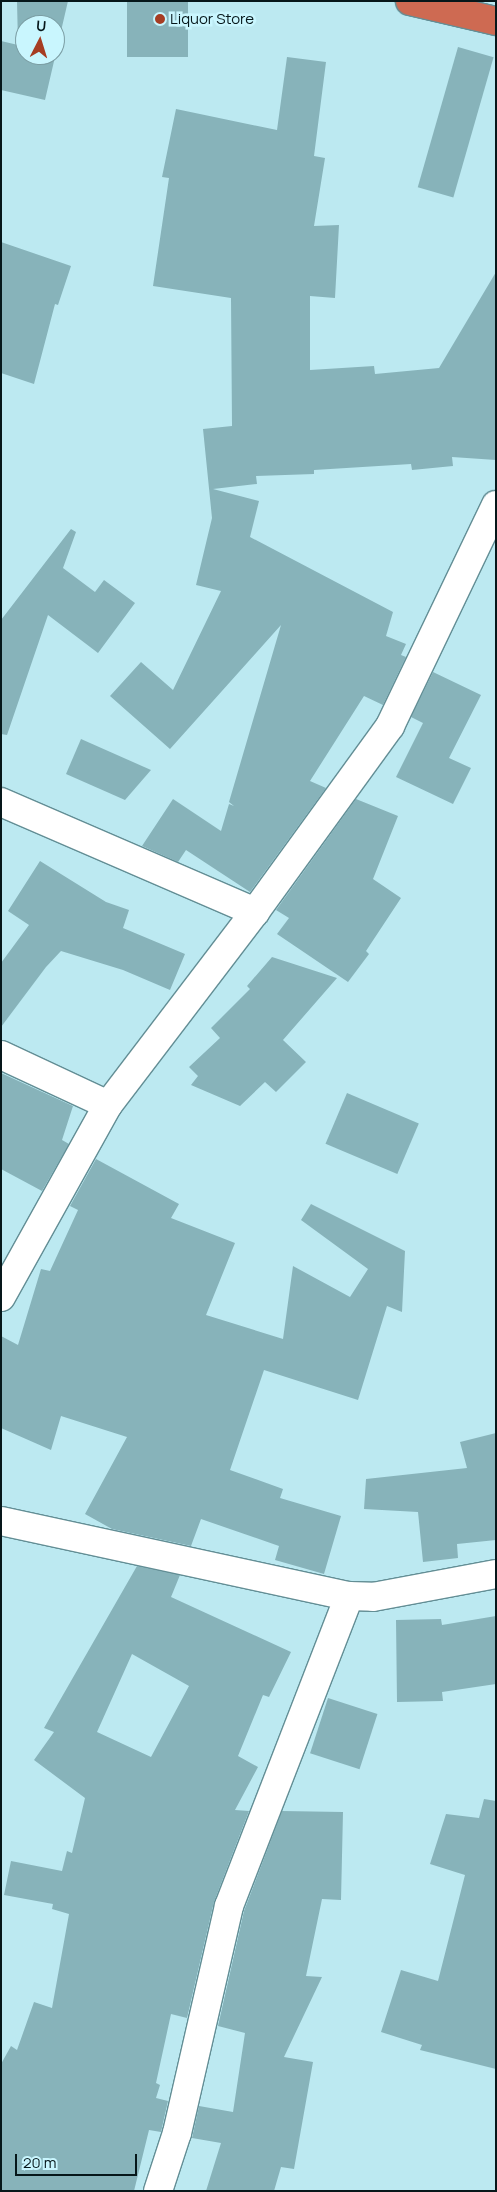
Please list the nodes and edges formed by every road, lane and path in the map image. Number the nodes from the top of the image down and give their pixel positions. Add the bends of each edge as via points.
1 (410, 1) edge
2 (496, 20) edge
3 (496, 505) edge
4 (1, 802) edge
5 (255, 912) junction
6 (1, 1055) edge
7 (108, 1105) junction
8 (1, 1297) edge
9 (1, 1521) edge
10 (496, 1574) edge
11 (349, 1596) junction
12 (158, 2191) edge

1 - 2 highway
3 - 5 street via 390,726
4 - 5 street
5 - 7 street
6 - 7 street
7 - 8 street
9 - 11 street
10 - 11 street via 373,1597
11 - 12 street via 229,1906 177,2133

